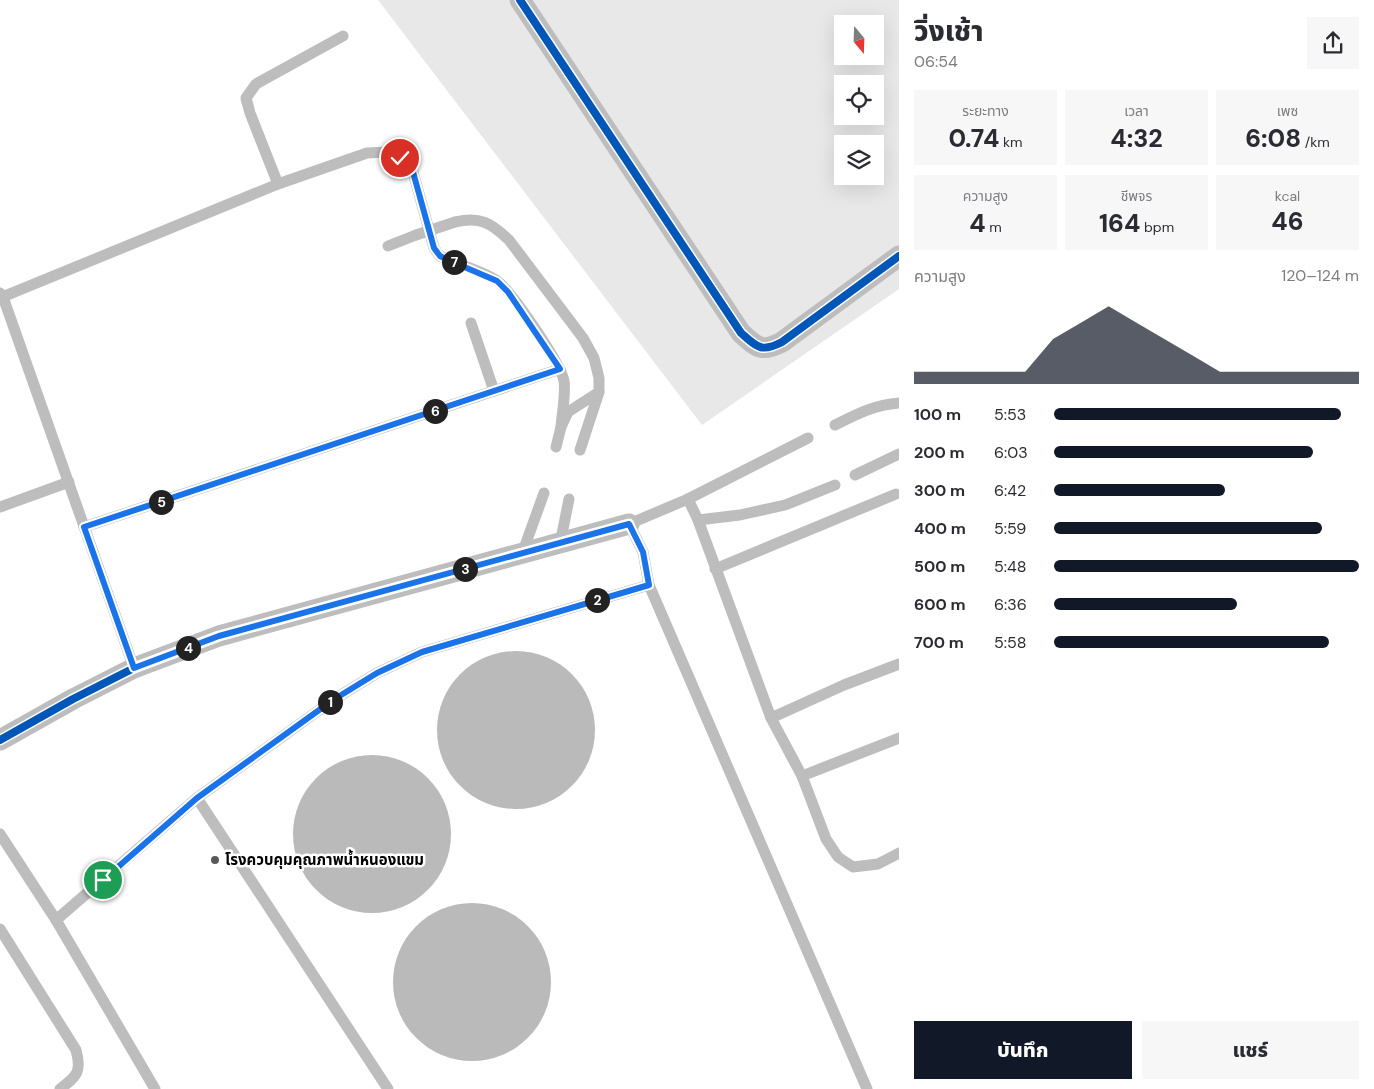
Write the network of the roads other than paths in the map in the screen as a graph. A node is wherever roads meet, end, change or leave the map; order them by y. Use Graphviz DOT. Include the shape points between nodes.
graph roads {
  1 [pos="520,0"];
  2 [pos="343,36"];
  3 [pos="278,184"];
  4 [pos="388,246"];
  5 [pos="899,256"];
  6 [pos="1,296"];
  7 [pos="471,323"];
  8 [pos="560,369"];
  9 [pos="494,392"];
  10 [pos="599,392"];
  11 [pos="899,403"];
  12 [pos="835,425"];
  13 [pos="561,427"];
  14 [pos="808,438"];
  15 [pos="556,447"];
  16 [pos="580,450"];
  17 [pos="899,454"];
  18 [pos="855,475"];
  19 [pos="69,482"];
  20 [pos="835,485"];
  21 [pos="544,493"];
  22 [pos="896,494"];
  23 [pos="569,499"];
  24 [pos="688,499"];
  25 [pos="0,507"];
  26 [pos="698,520"];
  27 [pos="629,524"];
  28 [pos="84,527"];
  29 [pos="560,544"];
  30 [pos="522,554"];
  31 [pos="715,569"];
  32 [pos="649,585"];
  33 [pos="899,664"];
  34 [pos="134,668"];
  35 [pos="771,718"];
  36 [pos="899,738"];
  37 [pos="0,740"];
  38 [pos="802,776"];
  39 [pos="197,798"];
  40 [pos="0,834"];
  41 [pos="899,853"];
  42 [pos="56,920"];
  43 [pos="0,929"];
  44 [pos="60,1089"];
  45 [pos="155,1089"];
  46 [pos="388,1089"];
  47 [pos="866,1089"];
  1 -- 5 [label="street" via="741,334 758,348 771,348 782,342"];
  2 -- 3 [label="lane" via="256,84 246,98"];
  3 -- 6 [label="lane"];
  3 -- 8 [label="lane" via="367,153 387,152 400,158 413,172 434,248 440,256 497,281 508,292"];
  4 -- 10 [label="lane, bridge" via="469,219 494,226 509,240 583,338 594,358"];
  6 -- 19 [label="lane"];
  7 -- 9 [label="lane"];
  8 -- 9 [label="lane"];
  8 -- 13 [label="lane" via="564,382"];
  9 -- 28 [label="lane"];
  10 -- 13 [label="lane" via="568,412"];
  10 -- 16 [label="lane"];
  11 -- 12 [label="lane" via="883,404"];
  13 -- 15 [label="lane"];
  14 -- 24 [label="lane"];
  17 -- 18 [label="lane"];
  19 -- 25 [label="lane"];
  19 -- 28 [label="lane"];
  20 -- 26 [label="lane" via="784,505"];
  21 -- 30 [label="lane"];
  22 -- 31 [label="lane"];
  23 -- 29 [label="lane"];
  24 -- 26 [label="lane"];
  24 -- 27 [label="lane"];
  26 -- 31 [label="lane"];
  27 -- 29 [label="street"];
  27 -- 32 [label="lane" via="643,552"];
  28 -- 34 [label="lane"];
  29 -- 30 [label="street"];
  30 -- 34 [label="street" via="219,636"];
  31 -- 35 [label="lane"];
  32 -- 39 [label="lane" via="422,652 377,673 333,700"];
  32 -- 47 [label="lane"];
  33 -- 35 [label="lane"];
  34 -- 37 [label="street"];
  35 -- 38 [label="lane"];
  36 -- 38 [label="lane"];
  38 -- 41 [label="lane" via="826,839 838,857 853,867 878,864"];
  39 -- 42 [label="lane"];
  39 -- 46 [label="lane"];
  40 -- 42 [label="lane"];
  42 -- 45 [label="lane"];
  43 -- 44 [label="lane" via="76,1050 80,1064 76,1077"];
}
